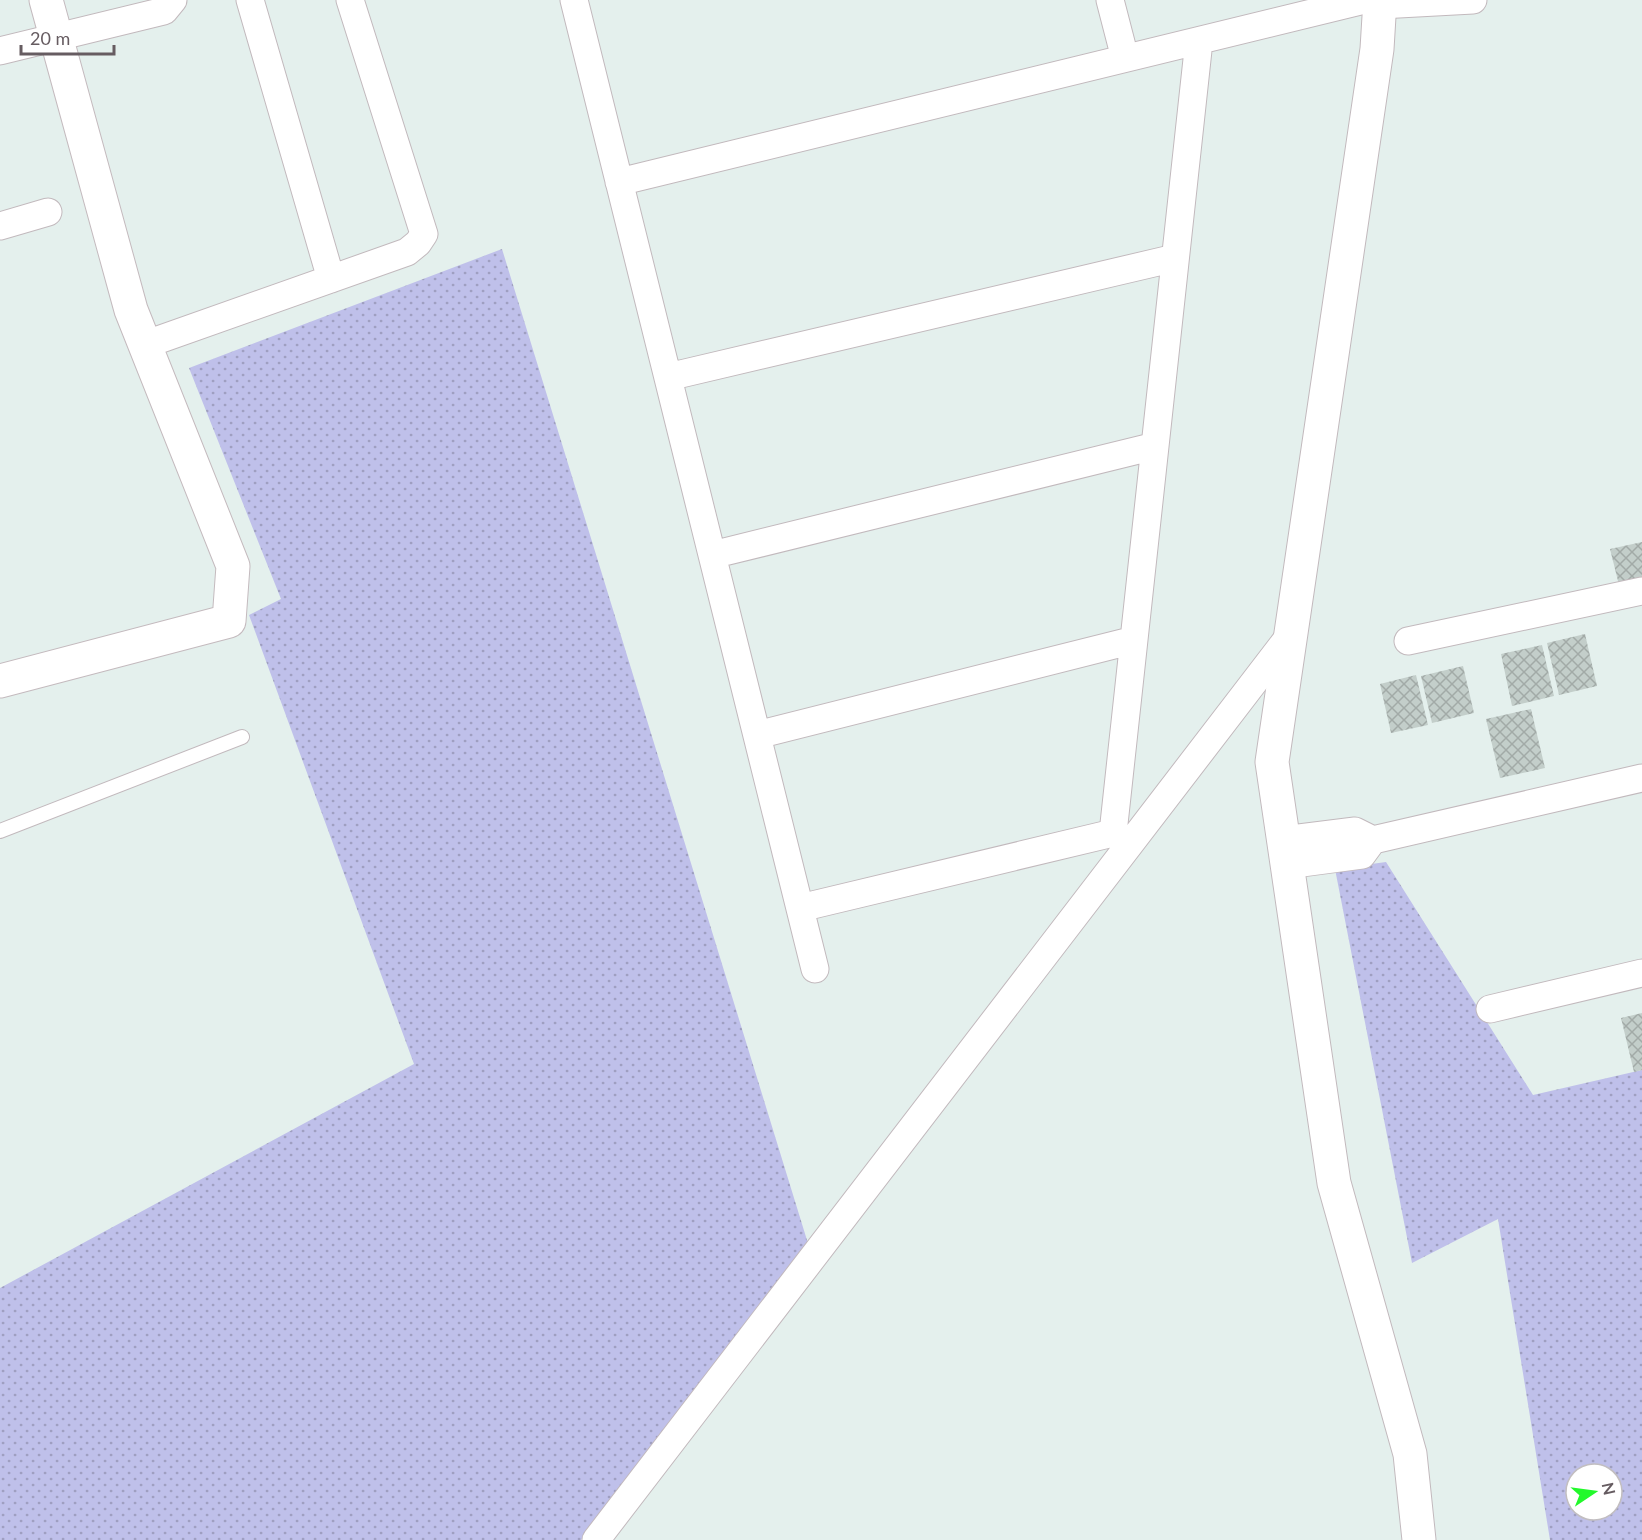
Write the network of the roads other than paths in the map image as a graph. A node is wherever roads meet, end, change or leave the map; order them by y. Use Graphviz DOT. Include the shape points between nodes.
graph roads {
  1 [pos="46,0"];
  2 [pos="173,0"];
  3 [pos="250,0"];
  4 [pos="350,0"];
  5 [pos="574,0"];
  6 [pos="1110,0"];
  7 [pos="1473,0"];
  8 [pos="1375,2"];
  9 [pos="56,38"];
  10 [pos="1199,41"];
  11 [pos="0,51"];
  12 [pos="1125,58"];
  13 [pos="619,182"];
  14 [pos="48,212"];
  15 [pos="0,226"];
  16 [pos="1175,258"];
  17 [pos="331,279"];
  18 [pos="144,345"];
  19 [pos="668,377"];
  20 [pos="1155,446"];
  21 [pos="712,555"];
  22 [pos="1642,591"];
  23 [pos="1291,634"];
  24 [pos="1134,640"];
  25 [pos="1408,641"];
  26 [pos="0,681"];
  27 [pos="757,735"];
  28 [pos="242,737"];
  29 [pos="1642,778"];
  30 [pos="0,831"];
  31 [pos="1285,852"];
  32 [pos="800,908"];
  33 [pos="815,969"];
  34 [pos="1642,973"];
  35 [pos="1490,1009"];
  36 [pos="596,1540"];
  37 [pos="1419,1540"];
  1 -- 9 [label="street"];
  2 -- 9 [label="street" via="164,11"];
  3 -- 17 [label="street"];
  4 -- 17 [label="street" via="424,234 407,252"];
  5 -- 13 [label="street"];
  6 -- 12 [label="street"];
  7 -- 8 [label="street"];
  8 -- 10 [label="street"];
  8 -- 23 [label="street" via="1377,49"];
  9 -- 11 [label="street"];
  9 -- 18 [label="street" via="130,310"];
  10 -- 12 [label="street"];
  10 -- 16 [label="street"];
  12 -- 13 [label="street"];
  13 -- 19 [label="street"];
  14 -- 15 [label="street"];
  16 -- 19 [label="street"];
  16 -- 20 [label="street"];
  17 -- 18 [label="street"];
  18 -- 26 [label="street" via="234,566 229,621"];
  19 -- 21 [label="street"];
  20 -- 21 [label="street"];
  20 -- 24 [label="street"];
  21 -- 27 [label="street"];
  22 -- 25 [label="street"];
  23 -- 31 [label="street" via="1272,762"];
  23 -- 36 [label="street"];
  24 -- 27 [label="street"];
  24 -- 32 [label="street" via="1113,833"];
  27 -- 32 [label="street"];
  28 -- 30 [label="lane"];
  29 -- 31 [label="street" via="1373,840 1355,831"];
  31 -- 37 [label="street" via="1334,1183 1410,1454"];
  32 -- 33 [label="street"];
  34 -- 35 [label="street"];
}
